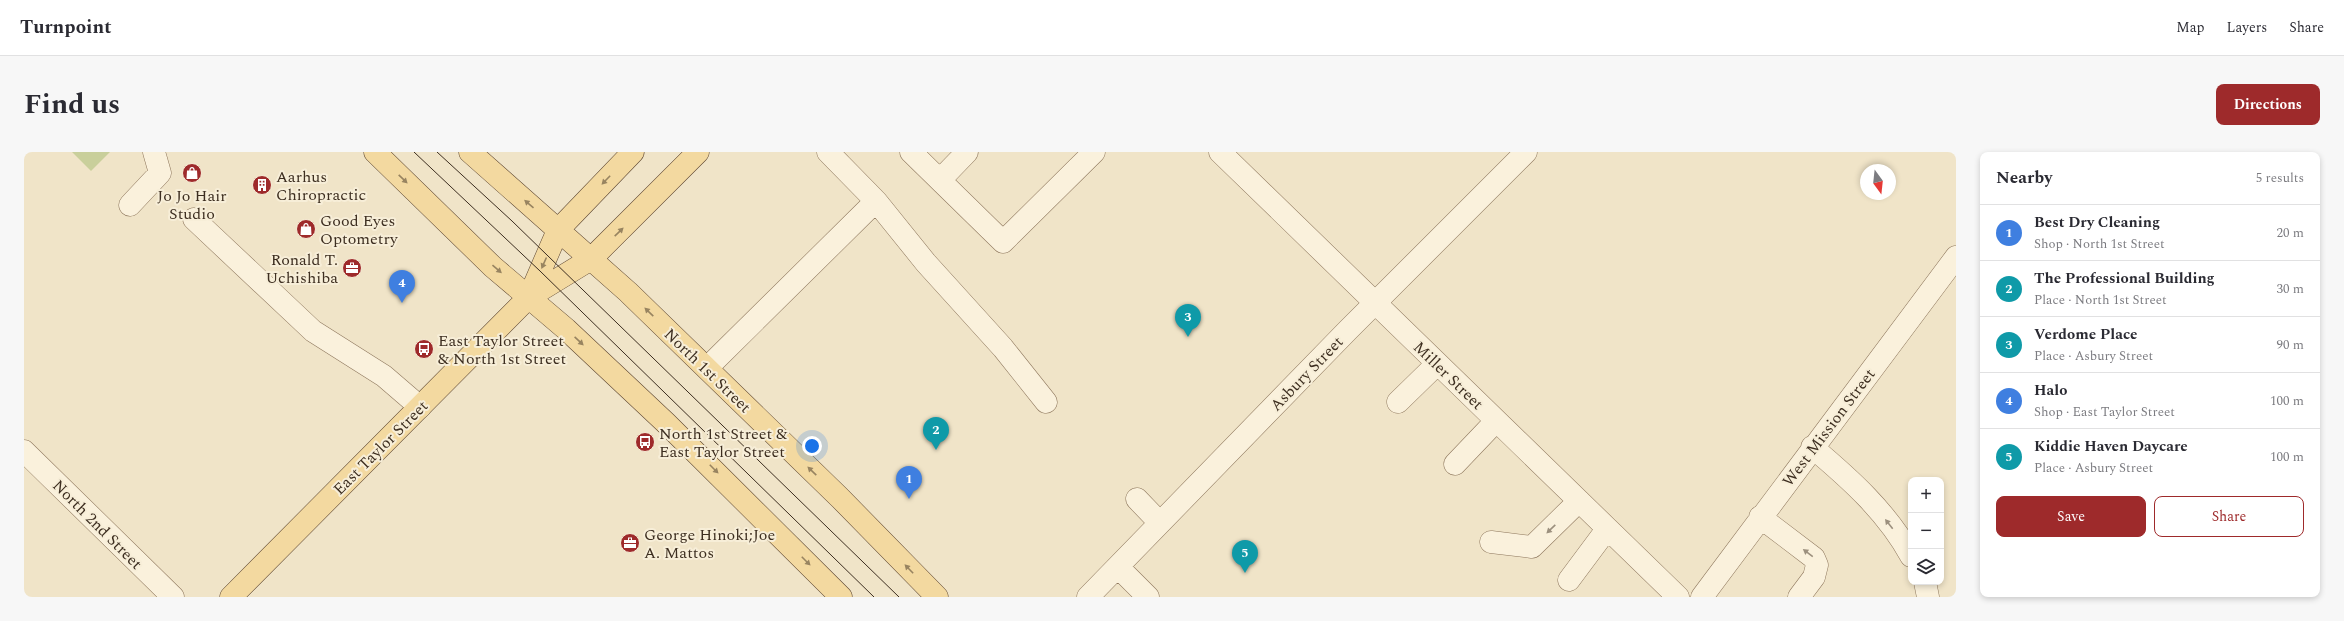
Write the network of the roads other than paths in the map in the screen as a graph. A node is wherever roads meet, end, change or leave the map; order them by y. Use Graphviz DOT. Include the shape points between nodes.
graph roads {
  1 [pos="154,152"];
  2 [pos="375,152"];
  3 [pos="470,152"];
  4 [pos="632,152"];
  5 [pos="698,152"];
  6 [pos="828,152"];
  7 [pos="911,152"];
  8 [pos="967,152"];
  9 [pos="1094,152"];
  10 [pos="1220,152"];
  11 [pos="1526,152"];
  12 [pos="940,180"];
  13 [pos="876,201"];
  14 [pos="130,206"];
  15 [pos="194,219"];
  16 [pos="558,230"];
  17 [pos="1956,257"];
  18 [pos="591,259"];
  19 [pos="529,297"];
  20 [pos="1375,303"];
  21 [pos="1437,364"];
  22 [pos="707,368"];
  23 [pos="1046,402"];
  24 [pos="1398,402"];
  25 [pos="420,407"];
  26 [pos="1496,421"];
  27 [pos="1812,448"];
  28 [pos="24,451"];
  29 [pos="1455,464"];
  30 [pos="1137,499"];
  31 [pos="1579,501"];
  32 [pos="1760,517"];
  33 [pos="1160,523"];
  34 [pos="1607,529"];
  35 [pos="1491,542"];
  36 [pos="1908,550"];
  37 [pos="1118,567"];
  38 [pos="1569,580"];
  39 [pos="1926,585"];
  40 [pos="173,597"];
  41 [pos="231,597"];
  42 [pos="841,597"];
  43 [pos="937,597"];
  44 [pos="1088,597"];
  45 [pos="1148,597"];
  46 [pos="1678,597"];
  47 [pos="1702,597"];
  48 [pos="1799,597"];
  49 [pos="1928,597"];
  1 -- 14 [label="street" via="160,173"];
  2 -- 19 [label="main road, one-way" via="493,267"];
  16 -- 3 [label="main road, North 1st Street, one-way"];
  4 -- 16 [label="main road, one-way"];
  18 -- 5 [label="main road, one-way"];
  6 -- 13 [label="street"];
  7 -- 12 [label="street"];
  8 -- 12 [label="street"];
  9 -- 12 [label="street" via="1003,242"];
  10 -- 20 [label="street, Miller Street"];
  11 -- 20 [label="street, Asbury Street"];
  13 -- 22 [label="street"];
  13 -- 23 [label="street" via="926,263 1003,348"];
  15 -- 25 [label="street" via="313,331 384,376"];
  16 -- 18 [label="main road, North 1st Street"];
  16 -- 19 [label="main road, one-way"];
  17 -- 27 [label="street, West Mission Street"];
  18 -- 19 [label="main road"];
  22 -- 18 [label="main road, North 1st Street, one-way"];
  19 -- 25 [label="main road, East Taylor Street"];
  19 -- 42 [label="main road, one-way" via="667,424"];
  20 -- 21 [label="street, Miller Street"];
  20 -- 33 [label="street, Asbury Street"];
  21 -- 24 [label="street"];
  21 -- 26 [label="street, Miller Street"];
  43 -- 22 [label="main road, North 1st Street, one-way"];
  25 -- 41 [label="main road, East Taylor Street"];
  26 -- 29 [label="street"];
  26 -- 31 [label="street, Miller Street"];
  27 -- 32 [label="street, West Mission Street"];
  36 -- 27 [label="street, one-way" via="1872,502 1848,477"];
  28 -- 40 [label="street, North 2nd Street"];
  30 -- 33 [label="street"];
  31 -- 34 [label="street, Miller Street"];
  31 -- 35 [label="street, one-way" via="1532,547"];
  32 -- 47 [label="street, West Mission Street"];
  48 -- 32 [label="street, one-way" via="1814,577 1817,565 1814,558"];
  33 -- 37 [label="street, Asbury Street"];
  34 -- 38 [label="street"];
  34 -- 46 [label="street, Miller Street"];
  37 -- 44 [label="street, Asbury Street"];
  37 -- 45 [label="street"];
  39 -- 49 [label="street"];
}
